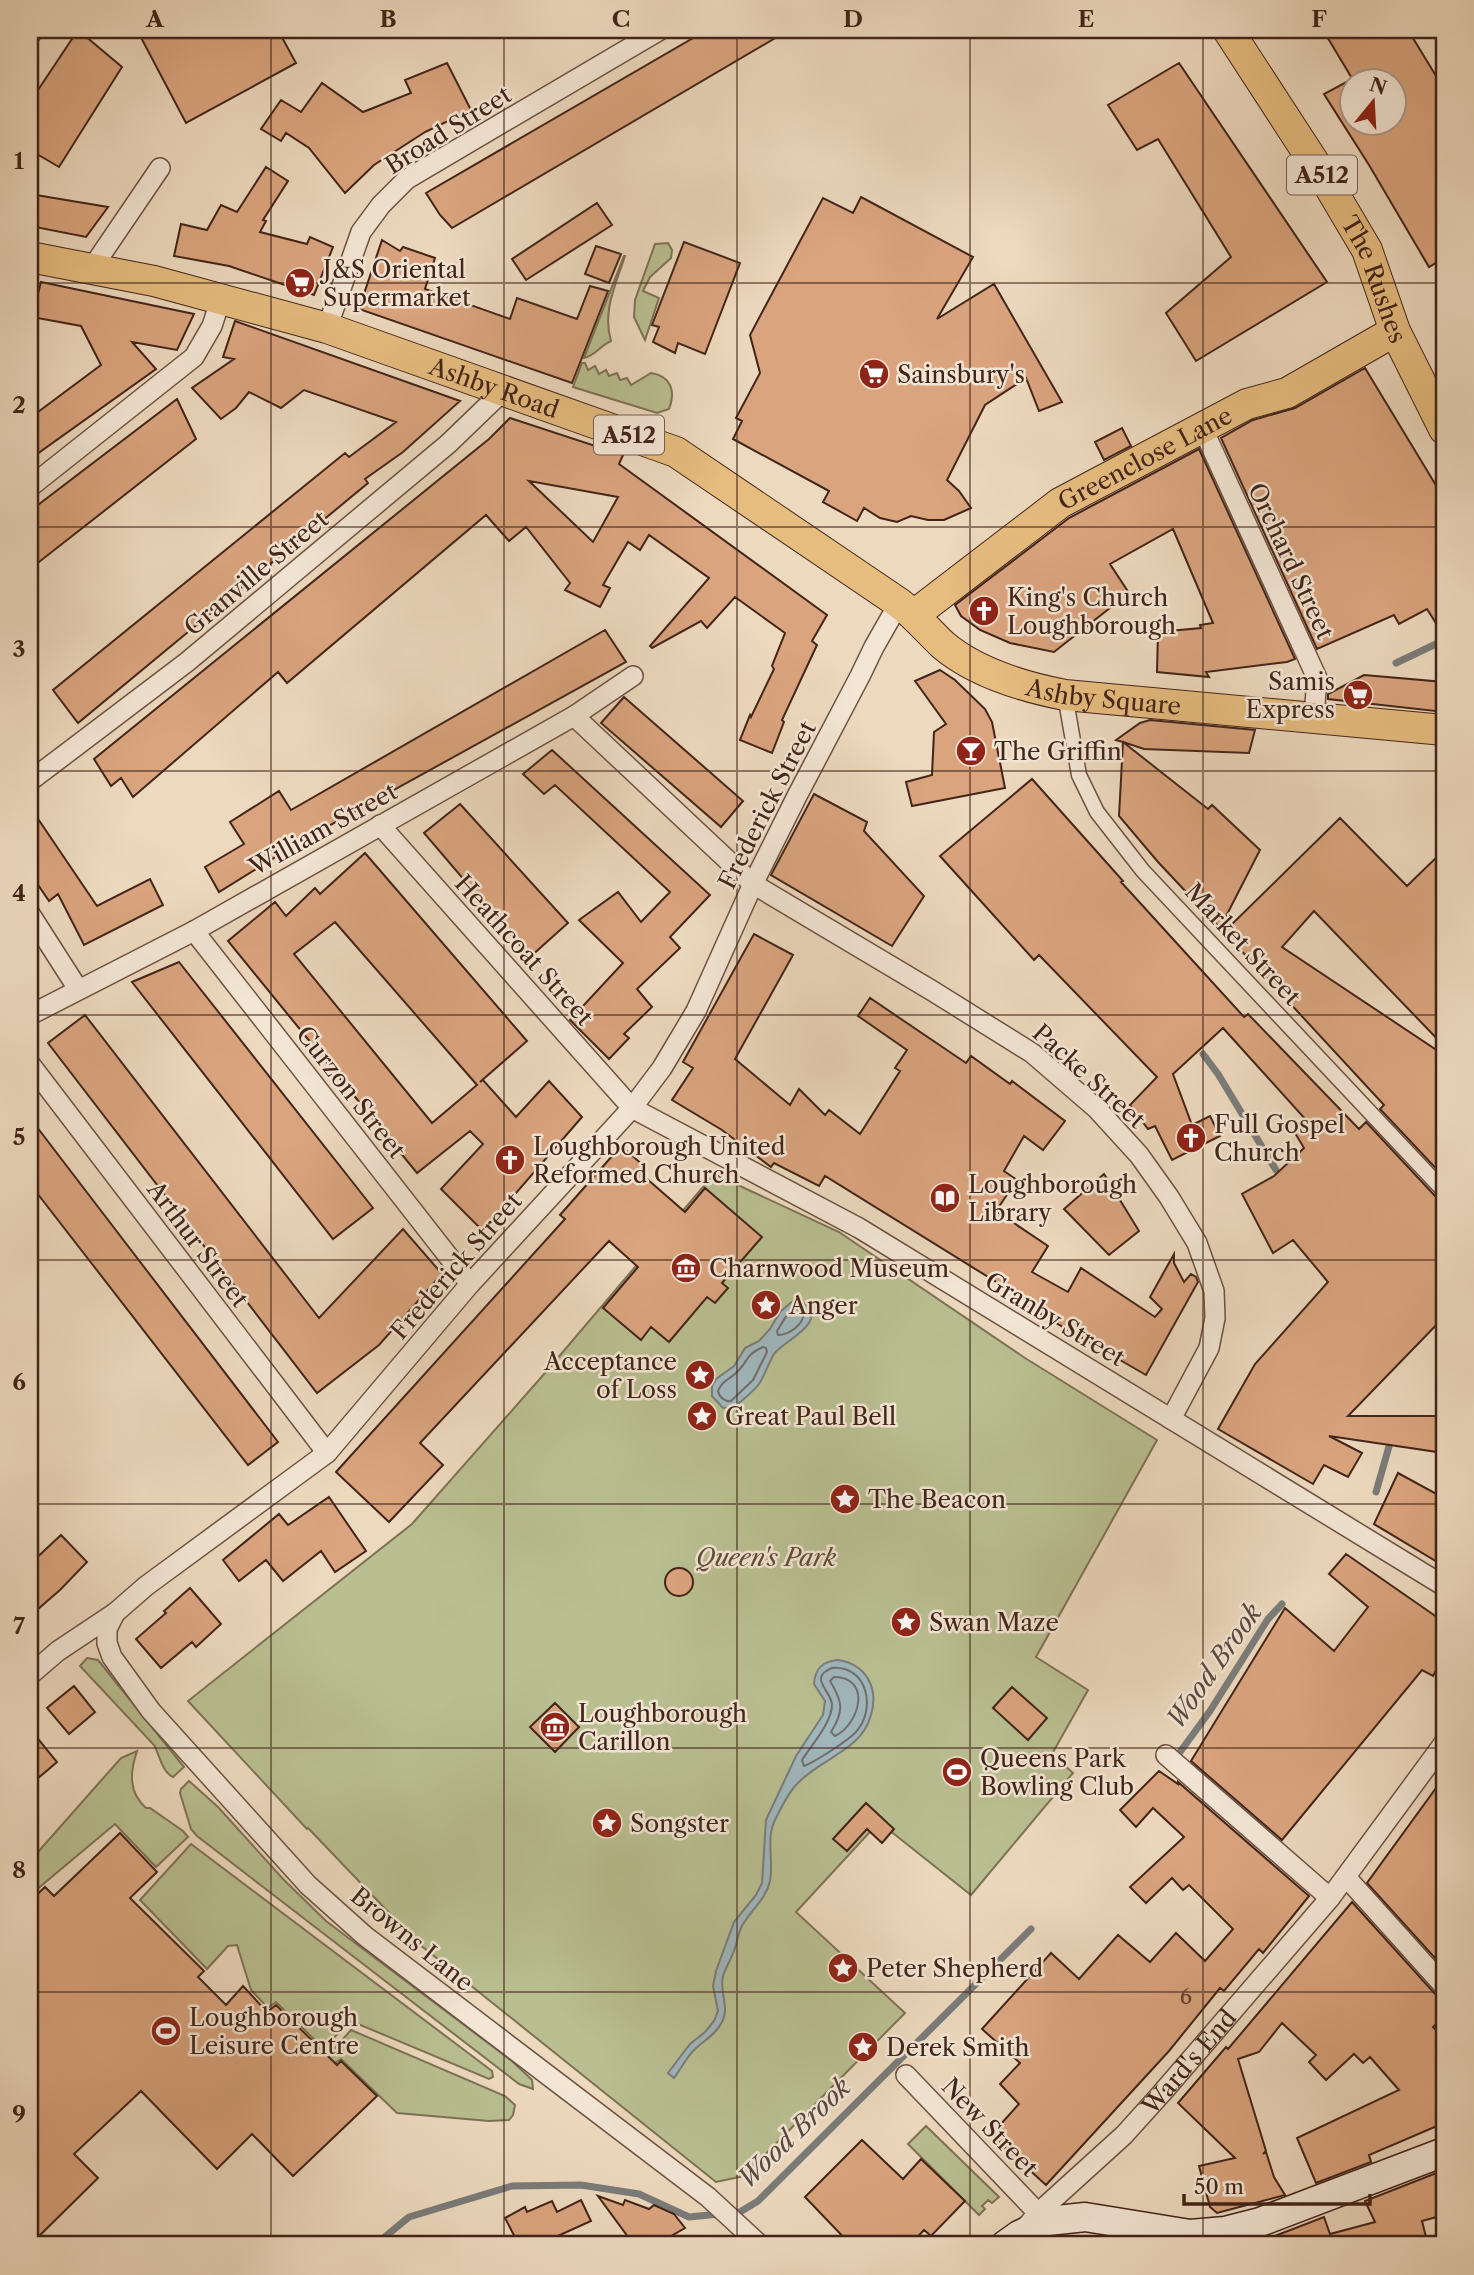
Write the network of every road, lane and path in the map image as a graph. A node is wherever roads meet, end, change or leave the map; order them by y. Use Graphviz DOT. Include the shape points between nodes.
graph roads {
  1 [pos="34,30"];
  2 [pos="660,30"];
  3 [pos="1228,30"];
  4 [pos="30,35"];
  5 [pos="160,167"];
  6 [pos="30,257"];
  7 [pos="92,268"];
  8 [pos="221,298"];
  9 [pos="327,328"];
  10 [pos="1395,331"];
  11 [pos="504,390"];
  12 [pos="1441,413"];
  13 [pos="1203,429"];
  14 [pos="30,487"];
  15 [pos="907,609"];
  16 [pos="633,676"];
  17 [pos="1065,695"];
  18 [pos="574,716"];
  19 [pos="1314,717"];
  20 [pos="1444,730"];
  21 [pos="30,781"];
  22 [pos="380,825"];
  23 [pos="753,884"];
  24 [pos="30,914"];
  25 [pos="194,930"];
  26 [pos="78,989"];
  27 [pos="30,1015"];
  28 [pos="30,1064"];
  29 [pos="632,1108"];
  30 [pos="1444,1191"];
  31 [pos="470,1284"];
  32 [pos="1171,1419"];
  33 [pos="327,1453"];
  34 [pos="1444,1586"];
  35 [pos="115,1613"];
  36 [pos="30,1675"];
  37 [pos="1444,1743"];
  38 [pos="1166,1755"];
  39 [pos="1346,1877"];
  40 [pos="1330,1898"];
  41 [pos="1444,1986"];
  42 [pos="906,2075"];
  43 [pos="1444,2152"];
  44 [pos="1043,2217"];
  45 [pos="753,2239"];
  46 [pos="1012,2240"];
  1 -- 4 [label="street"];
  2 -- 9 [label="street, Broad Street" via="407,179 361,232"];
  3 -- 10 [label="main road, The Rushes / A512" via="1367,250"];
  5 -- 7 [label="street"];
  6 -- 7 [label="main road, Ashby Road / A512"];
  7 -- 8 [label="main road, Ashby Road / A512"];
  8 -- 9 [label="main road, Ashby Road / A512"];
  8 -- 14 [label="street" via="194,358"];
  9 -- 11 [label="main road, Ashby Road / A512"];
  10 -- 12 [label="main road, The Rushes / A512"];
  10 -- 13 [label="main road, Greenclose Lane" via="1287,393 1248,404"];
  11 -- 15 [label="main road, Ashby Road / A512" via="676,452"];
  11 -- 21 [label="street, Granville Street" via="448,444 187,662"];
  13 -- 15 [label="main road, Greenclose Lane" via="1060,503"];
  13 -- 19 [label="street, Orchard Street" via="1317,678"];
  15 -- 17 [label="main road, Ashby Square / A512" via="944,646 979,666 1037,690"];
  15 -- 23 [label="street, Frederick Street" via="874,646"];
  16 -- 18 [label="street, William Street"];
  17 -- 19 [label="main road, Ashby Square / A512"];
  17 -- 30 [label="street, Market Street" via="1079,775 1097,812 1143,871"];
  18 -- 22 [label="street, William Street"];
  18 -- 23 [label="street, Packe Street"];
  19 -- 20 [label="main road, A512"];
  22 -- 25 [label="street, William Street"];
  22 -- 29 [label="street, Heathcoat Street"];
  23 -- 29 [label="street, Frederick Street" via="696,1011"];
  23 -- 32 [label="street, Packe Street" via="1032,1053 1097,1109 1139,1155 1197,1243 1214,1291 1209,1348"];
  24 -- 26 [label="street"];
  25 -- 26 [label="street, William Street"];
  25 -- 31 [label="street, Curzon Street"];
  26 -- 27 [label="street, William Street"];
  28 -- 33 [label="street, Arthur Street"];
  29 -- 31 [label="street, Frederick Street"];
  29 -- 32 [label="street, Granby Street" via="859,1228"];
  31 -- 33 [label="street, Frederick Street"];
  32 -- 34 [label="street, Granby Street"];
  33 -- 35 [label="street, Frederick Street"];
  35 -- 36 [label="street, Frederick Street"];
  35 -- 45 [label="street, Browns Lane" via="107,1629 107,1643 143,1700 308,1885 365,1936 718,2206"];
  37 -- 39 [label="street, Ward's End"];
  38 -- 40 [label="street"];
  39 -- 40 [label="street, Ward's End"];
  39 -- 41 [label="street"];
  40 -- 44 [label="street, Ward's End" via="1138,2120"];
  42 -- 44 [label="street, New Street"];
  43 -- 44 [label="main road" via="1225,2231 1190,2234 1084,2217"];
  44 -- 46 [label="main road, Ward's End"];
}
